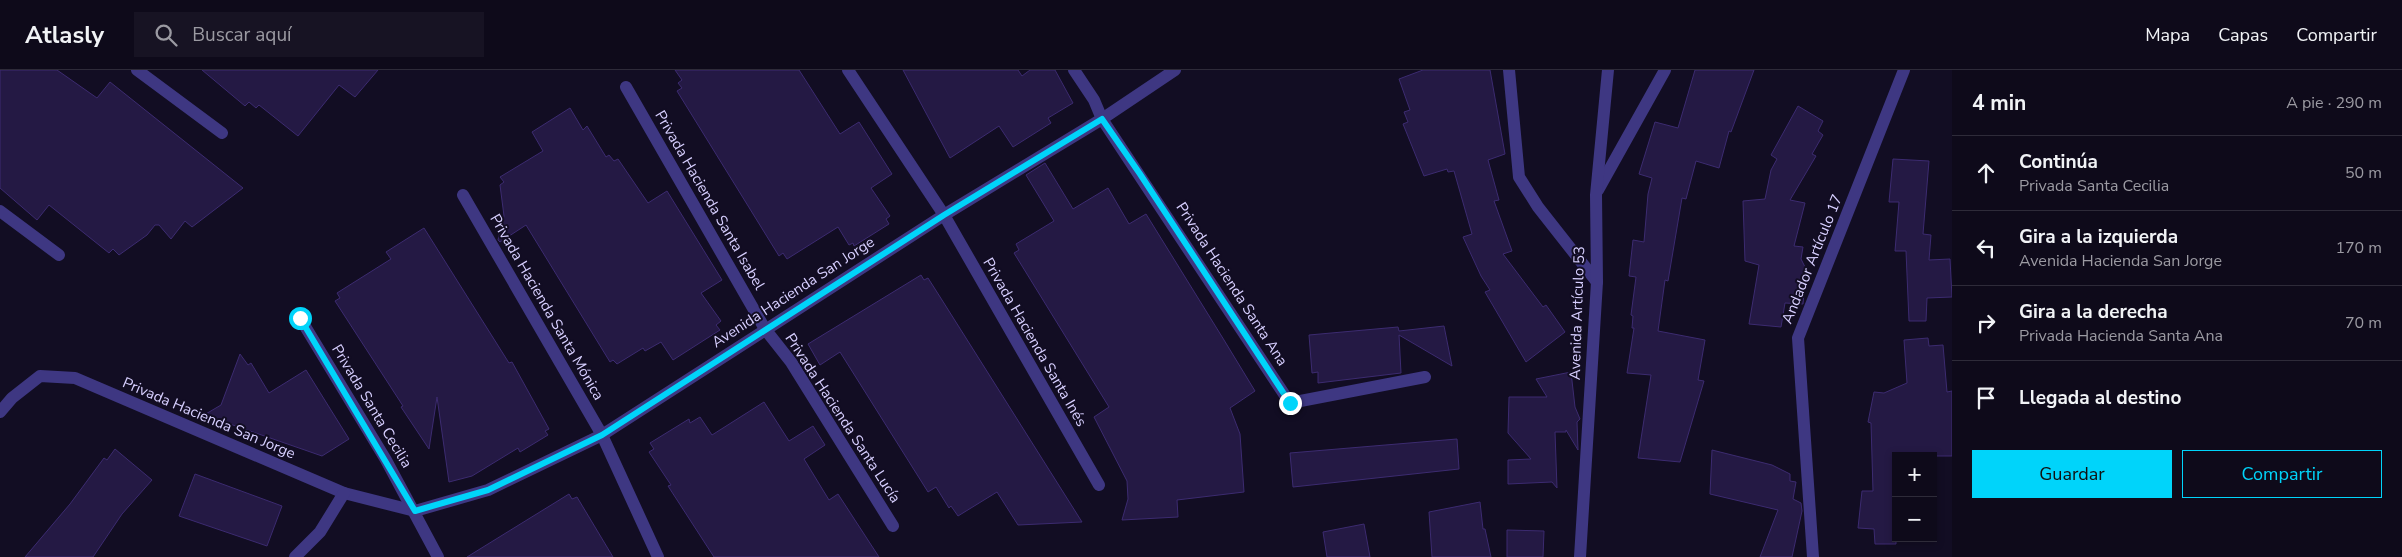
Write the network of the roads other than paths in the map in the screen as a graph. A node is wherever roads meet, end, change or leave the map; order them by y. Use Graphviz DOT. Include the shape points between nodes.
graph roads {
  1 [pos="137,70"];
  2 [pos="848,70"];
  3 [pos="1074,70"];
  4 [pos="1175,70"];
  5 [pos="1509,70"];
  6 [pos="1608,70"];
  7 [pos="1665,70"];
  8 [pos="1904,70"];
  9 [pos="626,87"];
  10 [pos="1102,119"];
  11 [pos="222,133"];
  12 [pos="463,195"];
  13 [pos="1596,195"];
  14 [pos="0,211"];
  15 [pos="944,215"];
  16 [pos="59,255"];
  17 [pos="1597,282"];
  18 [pos="300,318"];
  19 [pos="765,329"];
  20 [pos="1426,378"];
  21 [pos="0,412"];
  22 [pos="602,435"];
  23 [pos="1099,485"];
  24 [pos="344,493"];
  25 [pos="415,511"];
  26 [pos="893,526"];
  27 [pos="295,557"];
  28 [pos="438,557"];
  29 [pos="658,557"];
  30 [pos="1580,557"];
  31 [pos="1813,557"];
  1 -- 11 [label="street"];
  2 -- 15 [label="street, Privada Hacienda Santa Inés"];
  3 -- 10 [label="street"];
  4 -- 10 [label="street, Avenida Hacienda San Jorge"];
  5 -- 17 [label="street" via="1519,177 1538,207"];
  6 -- 13 [label="street, Avenida Artículo 53"];
  7 -- 13 [label="street"];
  8 -- 31 [label="street, Andador Artículo 17" via="1798,338"];
  9 -- 19 [label="street, Privada Hacienda Santa Isabel"];
  10 -- 15 [label="street, Avenida Hacienda San Jorge"];
  10 -- 20 [label="street, Privada Hacienda Santa Ana" via="1290,403"];
  12 -- 22 [label="street, Privada Hacienda Santa Mónica"];
  13 -- 17 [label="street, Avenida Artículo 53"];
  14 -- 16 [label="street"];
  15 -- 19 [label="street, Avenida Hacienda San Jorge"];
  15 -- 23 [label="street, Privada Hacienda Santa Inés"];
  17 -- 30 [label="street, Avenida Artículo 53"];
  18 -- 25 [label="street, Privada Santa Cecilia"];
  19 -- 22 [label="street, Avenida Hacienda San Jorge"];
  19 -- 26 [label="street, Privada Hacienda Santa Lucía" via="791,362"];
  21 -- 24 [label="street, Privada Hacienda San Jorge" via="40,376 75,378"];
  22 -- 25 [label="street, Avenida Hacienda San Jorge" via="488,490"];
  22 -- 29 [label="street, Privada Hacienda Santa Mónica"];
  24 -- 25 [label="street, Privada Hacienda San Jorge"];
  24 -- 27 [label="street" via="320,532"];
  25 -- 28 [label="street, Privada Santa Cecilia"];
}
